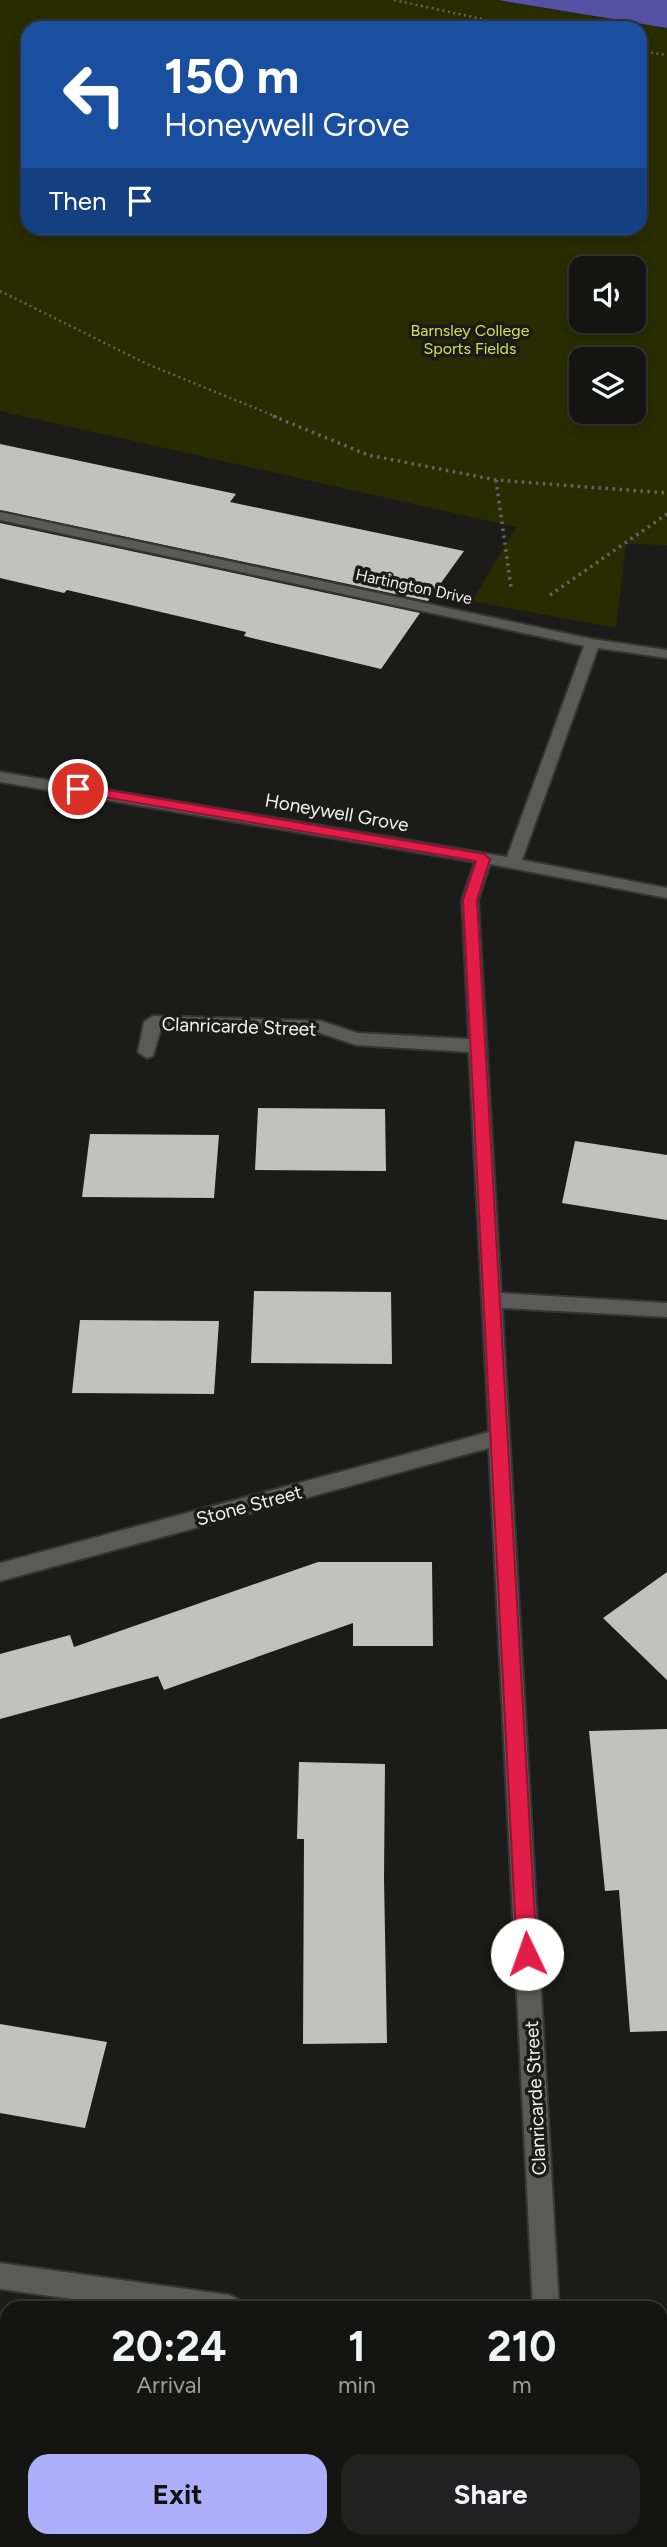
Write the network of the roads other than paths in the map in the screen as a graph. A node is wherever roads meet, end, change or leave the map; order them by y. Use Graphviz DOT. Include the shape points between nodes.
graph roads {
  1 [pos="0,516"];
  2 [pos="592,643"];
  3 [pos="667,654"];
  4 [pos="0,777"];
  5 [pos="484,859"];
  6 [pos="513,863"];
  7 [pos="667,893"];
  8 [pos="478,1046"];
  9 [pos="147,1052"];
  10 [pos="492,1300"];
  11 [pos="667,1310"];
  12 [pos="499,1437"];
  13 [pos="0,1572"];
  14 [pos="0,2276"];
  15 [pos="179,2301"];
  16 [pos="546,2301"];
  1 -- 2 [label="street, Hartington Drive" via="512,622"];
  2 -- 3 [label="street, Hartington Drive"];
  2 -- 6 [label="street"];
  4 -- 5 [label="street, Honeywell Grove"];
  5 -- 6 [label="street, Honeywell Grove"];
  5 -- 8 [label="street, Clanricarde Street" via="470,900"];
  6 -- 7 [label="street, Honeywell Grove"];
  8 -- 9 [label="street, Clanricarde Street" via="355,1039 321,1027 153,1022"];
  8 -- 10 [label="street, Clanricarde Street"];
  10 -- 11 [label="street"];
  10 -- 12 [label="street, Clanricarde Street"];
  12 -- 13 [label="street, Stone Street"];
  12 -- 16 [label="street, Clanricarde Street"];
  14 -- 15 [label="street"];
}
